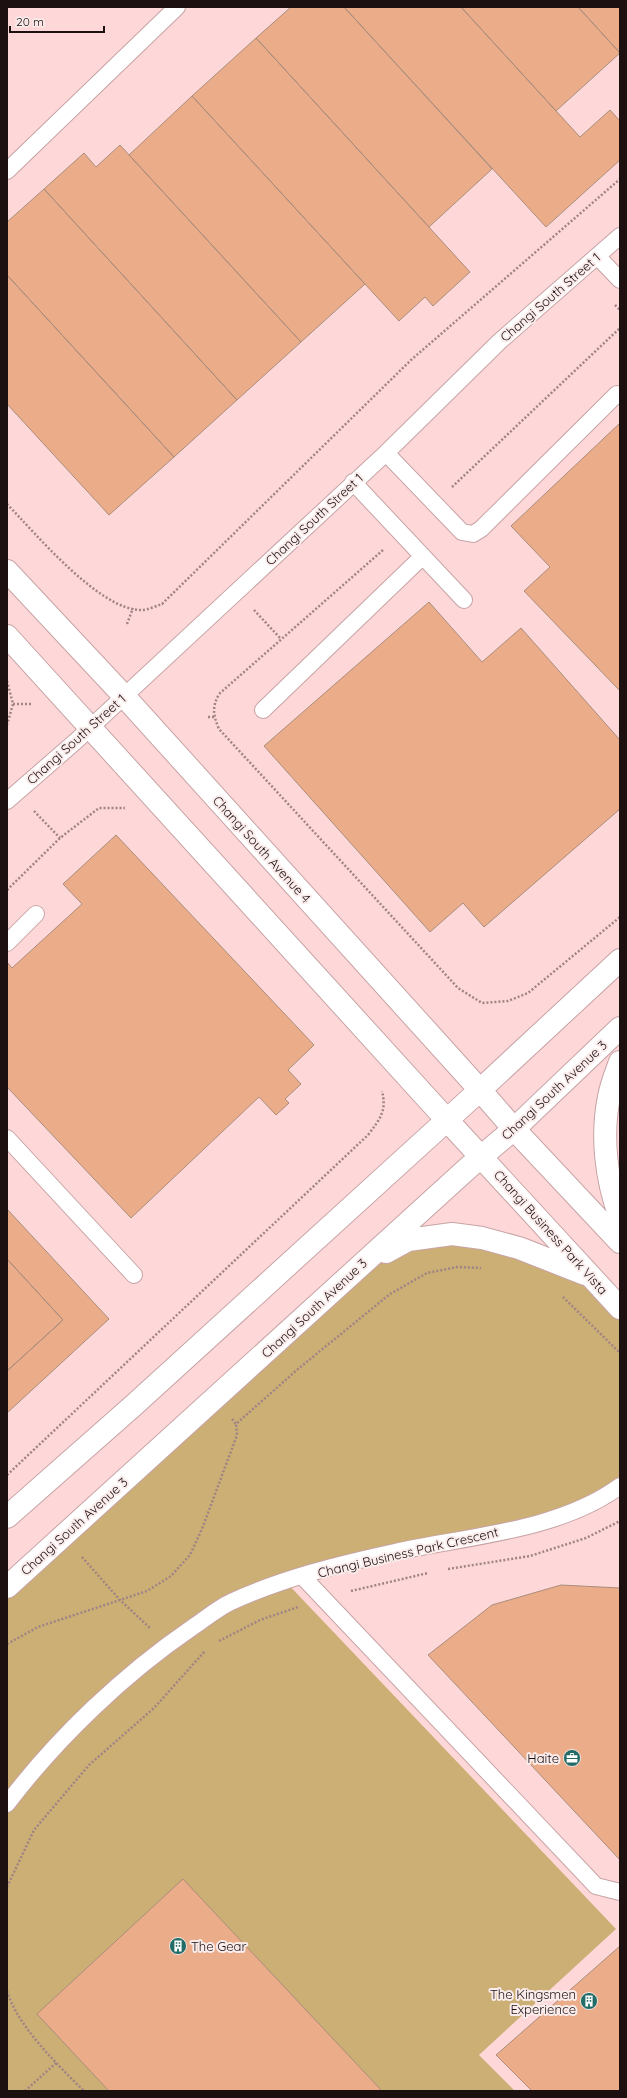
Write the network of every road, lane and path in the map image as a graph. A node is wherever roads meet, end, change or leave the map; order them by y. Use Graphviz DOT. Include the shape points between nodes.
graph roads {
  1 [pos="177,7"];
  2 [pos="7,171"];
  3 [pos="620,179"];
  4 [pos="620,236"];
  5 [pos="597,256"];
  6 [pos="620,280"];
  7 [pos="620,328"];
  8 [pos="617,394"];
  9 [pos="386,453"];
  10 [pos="353,482"];
  11 [pos="435,503"];
  12 [pos="7,504"];
  13 [pos="402,534"];
  14 [pos="423,556"];
  15 [pos="7,570"];
  16 [pos="236,591"];
  17 [pos="464,600"];
  18 [pos="132,608"];
  19 [pos="128,624"];
  20 [pos="7,636"];
  21 [pos="281,639"];
  22 [pos="7,681"];
  23 [pos="124,696"];
  24 [pos="13,704"];
  25 [pos="36,705"];
  26 [pos="263,710"];
  27 [pos="208,717"];
  28 [pos="214,717"];
  29 [pos="7,725"];
  30 [pos="90,728"];
  31 [pos="12,797"];
  32 [pos="128,809"];
  33 [pos="60,838"];
  34 [pos="7,890"];
  35 [pos="36,914"];
  36 [pos="620,917"];
  37 [pos="7,943"];
  38 [pos="620,960"];
  39 [pos="620,1028"];
  40 [pos="620,1062"];
  41 [pos="381,1084"];
  42 [pos="480,1090"];
  43 [pos="446,1119"];
  44 [pos="514,1129"];
  45 [pos="7,1138"];
  46 [pos="482,1156"];
  47 [pos="620,1217"];
  48 [pos="620,1242"];
  49 [pos="361,1265"];
  50 [pos="486,1268"];
  51 [pos="134,1275"];
  52 [pos="590,1276"];
  53 [pos="560,1295"];
  54 [pos="620,1308"];
  55 [pos="620,1353"];
  56 [pos="216,1398"];
  57 [pos="236,1424"];
  58 [pos="7,1475"];
  59 [pos="620,1486"];
  60 [pos="7,1517"];
  61 [pos="620,1521"];
  62 [pos="447,1570"];
  63 [pos="432,1572"];
  64 [pos="302,1576"];
  65 [pos="99,1577"];
  66 [pos="7,1587"];
  67 [pos="323,1598"];
  68 [pos="120,1600"];
  69 [pos="215,1643"];
  70 [pos="7,1644"];
  71 [pos="169,1645"];
  72 [pos="209,1647"];
  73 [pos="7,1804"];
  74 [pos="7,1887"];
  75 [pos="620,1892"];
  76 [pos="7,1991"];
  77 [pos="56,2063"];
  78 [pos="24,2091"];
  79 [pos="84,2091"];
  1 -- 2 [label="lane"];
  3 -- 18 [label="path" via="411,360 162,604 142,610"];
  4 -- 5 [label="lane, Changi South Street 1"];
  5 -- 6 [label="lane"];
  5 -- 9 [label="lane, Changi South Street 1" via="500,341"];
  7 -- 11 [label="path"];
  8 -- 11 [label="lane" via="473,534 462,532"];
  9 -- 10 [label="lane, Changi South Street 1"];
  9 -- 11 [label="lane"];
  10 -- 13 [label="lane"];
  10 -- 16 [label="lane, Changi South Street 1"];
  12 -- 18 [label="path" via="94,590 115,604"];
  13 -- 14 [label="lane"];
  13 -- 21 [label="path"];
  14 -- 17 [label="lane"];
  14 -- 26 [label="lane"];
  15 -- 23 [label="main road, Changi South Avenue 4"];
  16 -- 21 [label="path"];
  16 -- 23 [label="lane, Changi South Street 1"];
  18 -- 19 [label="path"];
  20 -- 30 [label="main road"];
  21 -- 28 [label="path" via="219,694 213,705"];
  22 -- 24 [label="path"];
  23 -- 30 [label="lane, Changi South Street 1"];
  23 -- 42 [label="main road, Changi South Avenue 4"];
  24 -- 25 [label="path"];
  24 -- 29 [label="path"];
  27 -- 28 [label="path"];
  28 -- 36 [label="path" via="219,729 458,988 482,1003 508,1001 528,993"];
  30 -- 31 [label="lane, Changi South Street 1"];
  30 -- 43 [label="main road"];
  31 -- 33 [label="path"];
  32 -- 33 [label="path" via="99,808"];
  33 -- 34 [label="path"];
  35 -- 37 [label="lane"];
  38 -- 42 [label="main road"];
  39 -- 44 [label="main road, Changi South Avenue 3"];
  40 -- 47 [label="main road" via="609,1097 605,1142 608,1171"];
  41 -- 58 [label="path" via="385,1104 378,1121 368,1135"];
  42 -- 43 [label="main road"];
  42 -- 44 [label="main road, Changi South Avenue 4"];
  43 -- 46 [label="main road"];
  43 -- 60 [label="main road" via="134,1405"];
  44 -- 46 [label="main road, Changi South Avenue 3"];
  44 -- 48 [label="main road"];
  45 -- 51 [label="lane"];
  46 -- 49 [label="main road, Changi South Avenue 3"];
  46 -- 52 [label="main road, Changi Business Park Vista"];
  49 -- 52 [label="main road" via="408,1240 452,1234 482,1238 519,1248"];
  49 -- 56 [label="main road, Changi South Avenue 3"];
  50 -- 57 [label="path" via="457,1267 427,1273 390,1294 298,1369"];
  52 -- 54 [label="main road, Changi Business Park Vista"];
  53 -- 55 [label="path"];
  56 -- 57 [label="path"];
  56 -- 66 [label="main road, Changi South Avenue 3"];
  57 -- 68 [label="path" via="237,1435 190,1555 171,1576 147,1592"];
  59 -- 64 [label="lane, Changi Business Park Crescent" via="603,1498 549,1521 396,1552"];
  61 -- 62 [label="path" via="586,1538 530,1556"];
  63 -- 67 [label="path"];
  64 -- 67 [label="lane"];
  64 -- 71 [label="lane, Changi Business Park Crescent" via="230,1602"];
  65 -- 68 [label="path"];
  67 -- 69 [label="path" via="260,1620"];
  67 -- 75 [label="lane" via="596,1886"];
  68 -- 70 [label="path" via="38,1627"];
  68 -- 71 [label="path"];
  71 -- 73 [label="lane, Changi Business Park Crescent" via="126,1679 68,1734 26,1779"];
  72 -- 74 [label="path" via="154,1708 89,1765 39,1824"];
  76 -- 77 [label="path" via="10,2001 41,2047"];
  77 -- 78 [label="path"];
  77 -- 79 [label="path"];
}
